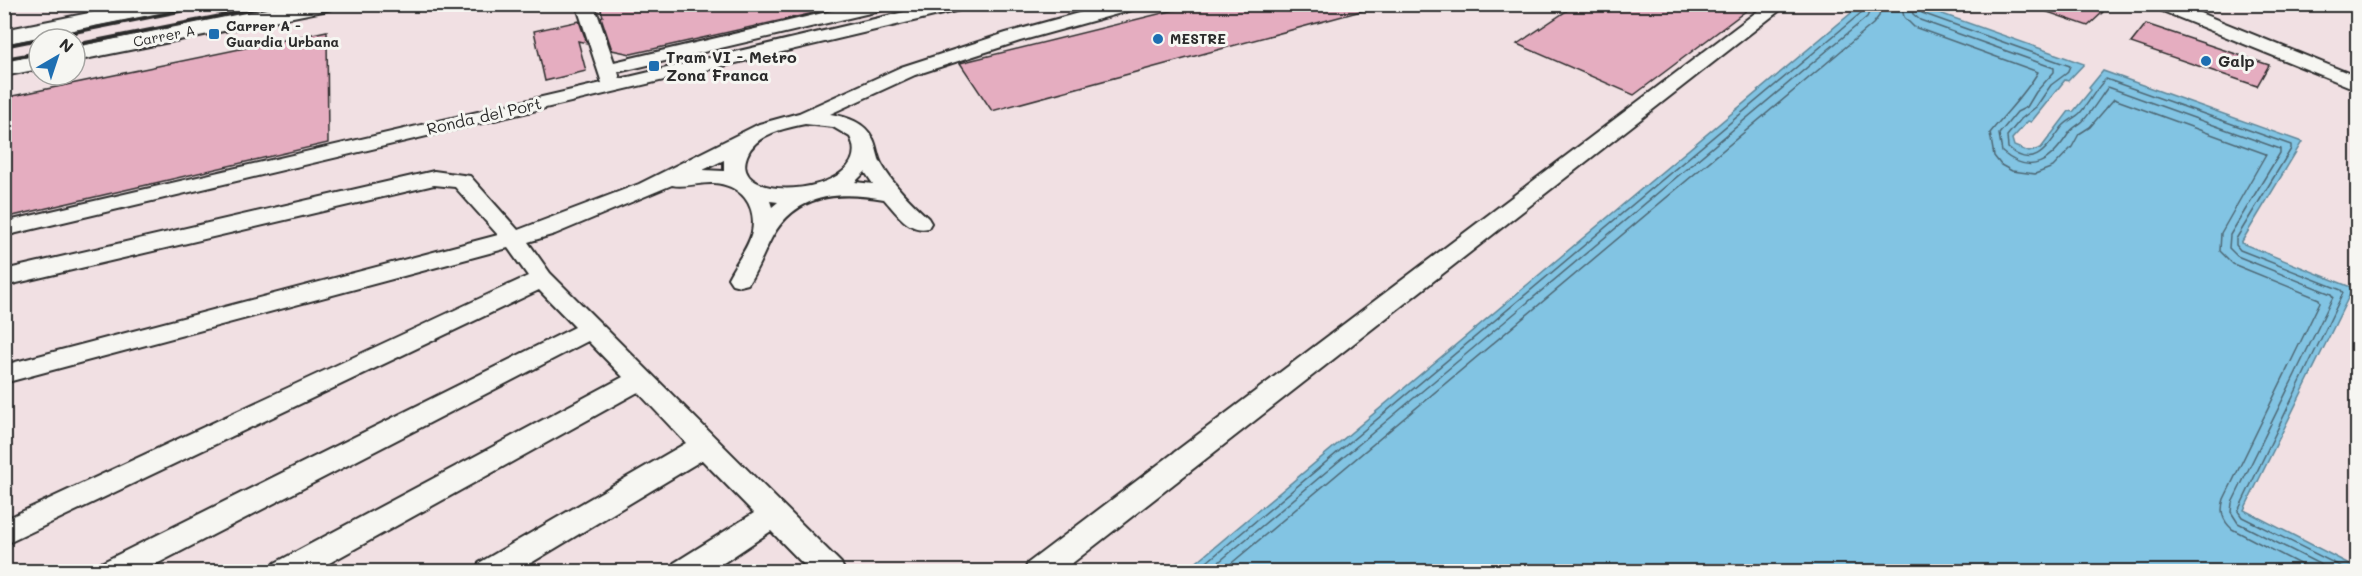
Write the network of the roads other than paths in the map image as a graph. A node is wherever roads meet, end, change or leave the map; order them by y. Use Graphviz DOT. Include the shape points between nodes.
graph roads {
  1 [pos="172,4"];
  2 [pos="323,4"];
  3 [pos="585,4"];
  4 [pos="887,4"];
  5 [pos="964,4"];
  6 [pos="1133,4"];
  7 [pos="1779,4"];
  8 [pos="2161,4"];
  9 [pos="922,9"];
  10 [pos="59,27"];
  11 [pos="4,32"];
  12 [pos="27,32"];
  13 [pos="27,33"];
  14 [pos="4,37"];
  15 [pos="87,52"];
  16 [pos="27,64"];
  17 [pos="4,69"];
  18 [pos="908,71"];
  19 [pos="609,77"];
  20 [pos="2358,84"];
  21 [pos="805,118"];
  22 [pos="747,140"];
  23 [pos="865,147"];
  24 [pos="747,187"];
  25 [pos="647,189"];
  26 [pos="807,194"];
  27 [pos="891,194"];
  28 [pos="920,223"];
  29 [pos="4,229"];
  30 [pos="763,233"];
  31 [pos="513,238"];
  32 [pos="4,278"];
  33 [pos="740,278"];
  34 [pos="542,279"];
  35 [pos="592,329"];
  36 [pos="4,376"];
  37 [pos="641,379"];
  38 [pos="705,444"];
  39 [pos="774,514"];
  40 [pos="4,533"];
  41 [pos="112,572"];
  42 [pos="286,572"];
  43 [pos="490,572"];
  44 [pos="685,572"];
  45 [pos="830,572"];
  46 [pos="1039,572"];
  1 -- 10 [label="main road, Carrer A"];
  2 -- 15 [label="main road, Carrer A"];
  3 -- 19 [label="street"];
  4 -- 19 [label="street"];
  5 -- 9 [label="street, Ronda del Port"];
  6 -- 18 [label="street"];
  7 -- 46 [label="street"];
  8 -- 20 [label="street"];
  9 -- 19 [label="street, Ronda del Port"];
  11 -- 12 [label="main road"];
  13 -- 14 [label="main road, Carrer A"];
  16 -- 17 [label="main road"];
  18 -- 21 [label="street"];
  18 -- 23 [label="street" via="882,87 866,106 861,119"];
  19 -- 29 [label="street, Ronda del Port"];
  21 -- 22 [label="street" via="773,126"];
  21 -- 23 [label="street" via="843,123 857,131"];
  22 -- 24 [label="street" via="733,165 736,177"];
  22 -- 25 [label="street"];
  23 -- 26 [label="street" via="860,166 847,178"];
  23 -- 27 [label="street" via="871,165"];
  24 -- 25 [label="street" via="734,180 708,176"];
  24 -- 26 [label="street" via="785,196"];
  24 -- 30 [label="street" via="763,206"];
  25 -- 31 [label="street"];
  26 -- 27 [label="street" via="857,188"];
  26 -- 30 [label="street" via="777,216"];
  27 -- 28 [label="street"];
  30 -- 33 [label="street"];
  31 -- 32 [label="street" via="462,181 434,178"];
  31 -- 34 [label="street"];
  31 -- 36 [label="street"];
  34 -- 35 [label="street"];
  34 -- 40 [label="street"];
  35 -- 37 [label="street"];
  35 -- 41 [label="street"];
  37 -- 38 [label="street"];
  37 -- 42 [label="street"];
  38 -- 39 [label="street"];
  38 -- 43 [label="street"];
  39 -- 44 [label="street"];
  39 -- 45 [label="street"];
}
